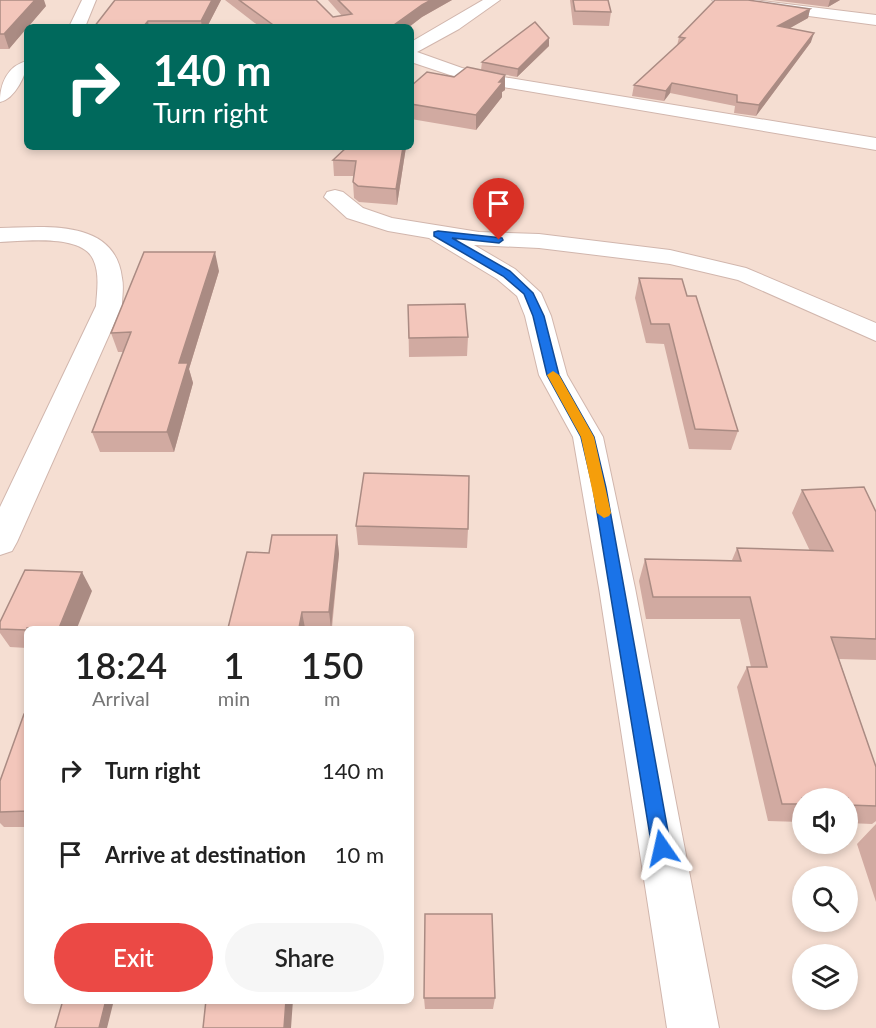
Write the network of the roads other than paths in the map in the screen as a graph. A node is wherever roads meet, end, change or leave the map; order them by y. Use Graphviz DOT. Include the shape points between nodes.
graph roads {
  1 [pos="89,0"];
  2 [pos="492,0"];
  3 [pos="719,0"];
  4 [pos="876,20"];
  5 [pos="78,24"];
  6 [pos="414,47"];
  7 [pos="414,57"];
  8 [pos="17,73"];
  9 [pos="0,97"];
  10 [pos="876,144"];
  11 [pos="335,197"];
  12 [pos="438,234"];
  13 [pos="0,236"];
  14 [pos="876,333"];
  15 [pos="0,542"];
  16 [pos="693,1028"];
  1 -- 5 [label="street"];
  2 -- 6 [label="street"];
  3 -- 4 [label="street"];
  7 -- 10 [label="street" via="442,68 521,85"];
  8 -- 9 [label="street"];
  11 -- 12 [label="street" via="355,213"];
  12 -- 14 [label="street" via="670,256 746,275"];
  12 -- 16 [label="street" via="506,274 528,293 553,375 588,437"];
  13 -- 15 [label="street" via="80,236 101,250 112,281 109,306"];
}
